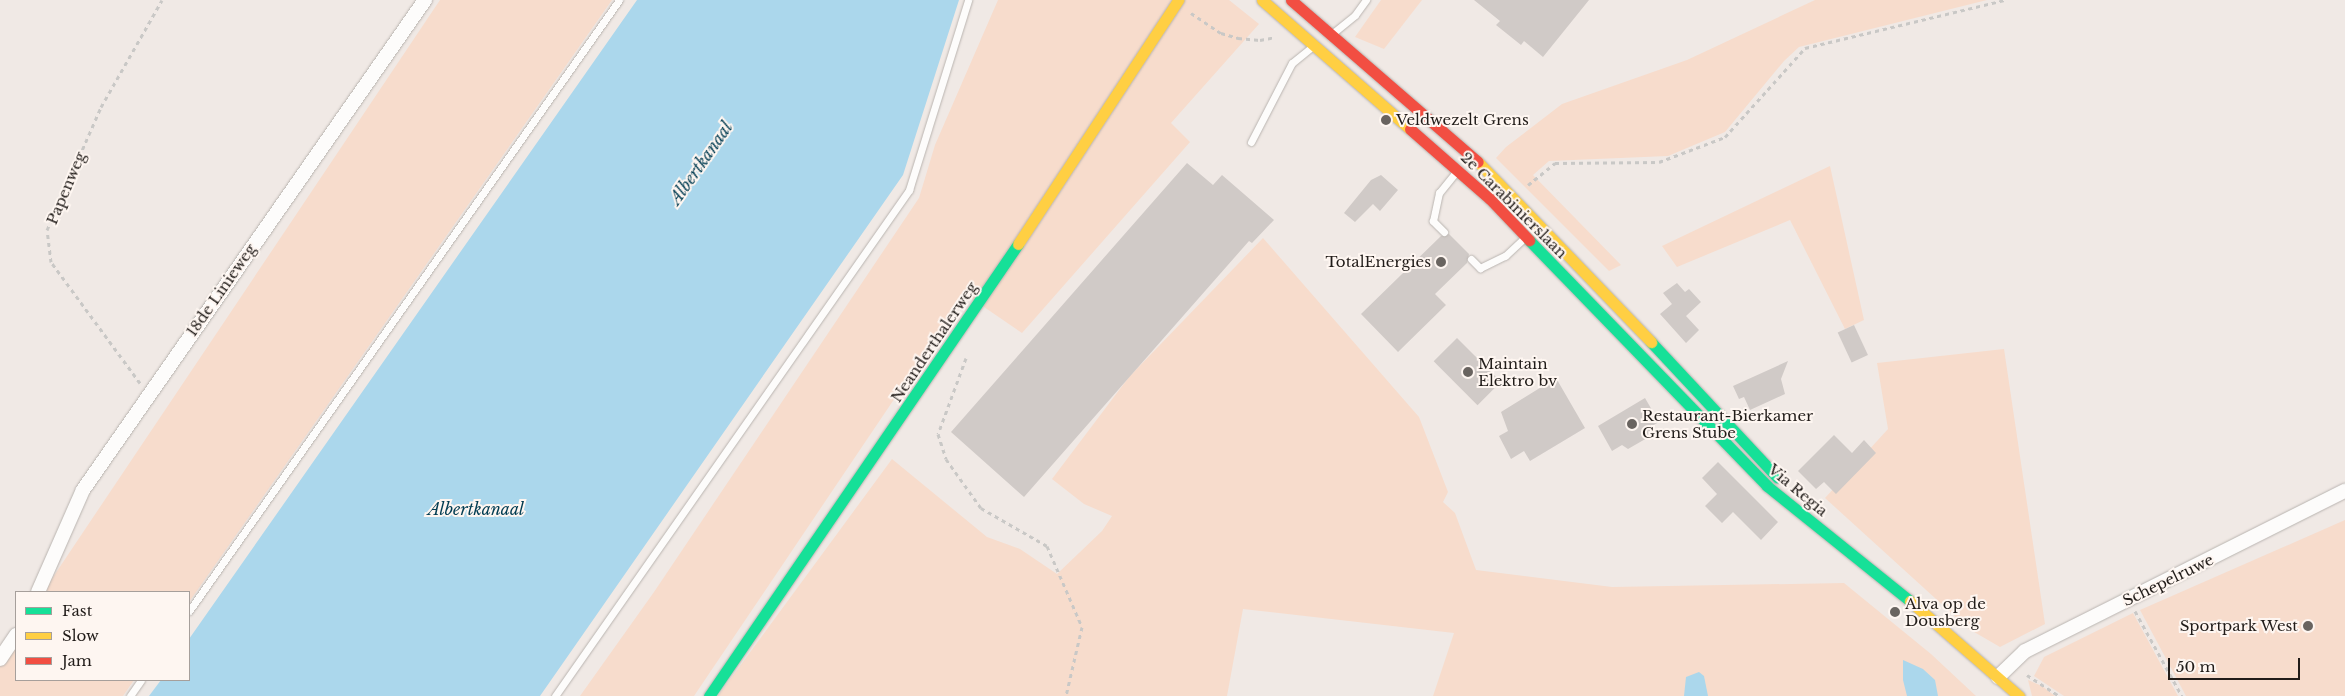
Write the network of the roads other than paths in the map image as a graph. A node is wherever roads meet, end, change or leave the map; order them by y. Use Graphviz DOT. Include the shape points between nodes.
graph roads {
  1 [pos="425,0"];
  2 [pos="619,0"];
  3 [pos="968,0"];
  4 [pos="1262,0"];
  5 [pos="1291,0"];
  6 [pos="1366,0"];
  7 [pos="1177,1"];
  8 [pos="1332,33"];
  9 [pos="1314,45"];
  10 [pos="1251,142"];
  11 [pos="1472,156"];
  12 [pos="1458,169"];
  13 [pos="1540,223"];
  14 [pos="1444,232"];
  15 [pos="1527,235"];
  16 [pos="1471,259"];
  17 [pos="1746,444"];
  18 [pos="1729,448"];
  19 [pos="2345,491"];
  20 [pos="1851,551"];
  21 [pos="38,591"];
  22 [pos="190,610"];
  23 [pos="15,637"];
  24 [pos="0,660"];
  25 [pos="1998,677"];
  26 [pos="140,681"];
  27 [pos="130,696"];
  28 [pos="555,696"];
  29 [pos="709,696"];
  30 [pos="2018,696"];
  1 -- 21 [label="street, 18de Linieweg" via="84,490"];
  2 -- 22 [label="lane"];
  3 -- 28 [label="lane" via="909,190"];
  4 -- 9 [label="main road, 2e Carabinierslaan"];
  5 -- 8 [label="main road, 2e Carabinierslaan"];
  6 -- 8 [label="lane"];
  7 -- 29 [label="main road, Neanderthalerweg" via="968,320"];
  8 -- 9 [label="lane"];
  8 -- 11 [label="main road, 2e Carabinierslaan"];
  9 -- 10 [label="lane" via="1292,63"];
  9 -- 12 [label="main road, 2e Carabinierslaan"];
  11 -- 12 [label="lane"];
  11 -- 13 [label="main road, 2e Carabinierslaan"];
  12 -- 14 [label="lane" via="1439,192 1433,221"];
  12 -- 15 [label="main road, 2e Carabinierslaan"];
  13 -- 15 [label="lane"];
  13 -- 17 [label="main road, 2e Carabinierslaan"];
  15 -- 16 [label="lane" via="1505,256 1480,268"];
  15 -- 18 [label="main road, 2e Carabinierslaan"];
  17 -- 20 [label="main road, Via Regia"];
  18 -- 20 [label="main road, Via Regia" via="1780,497"];
  19 -- 25 [label="street, Schepelruwe" via="2025,651"];
  20 -- 25 [label="main road, Via Regia"];
  23 -- 24 [label="street"];
  25 -- 30 [label="main road, Via Regia"];
  26 -- 27 [label="lane"];
}
